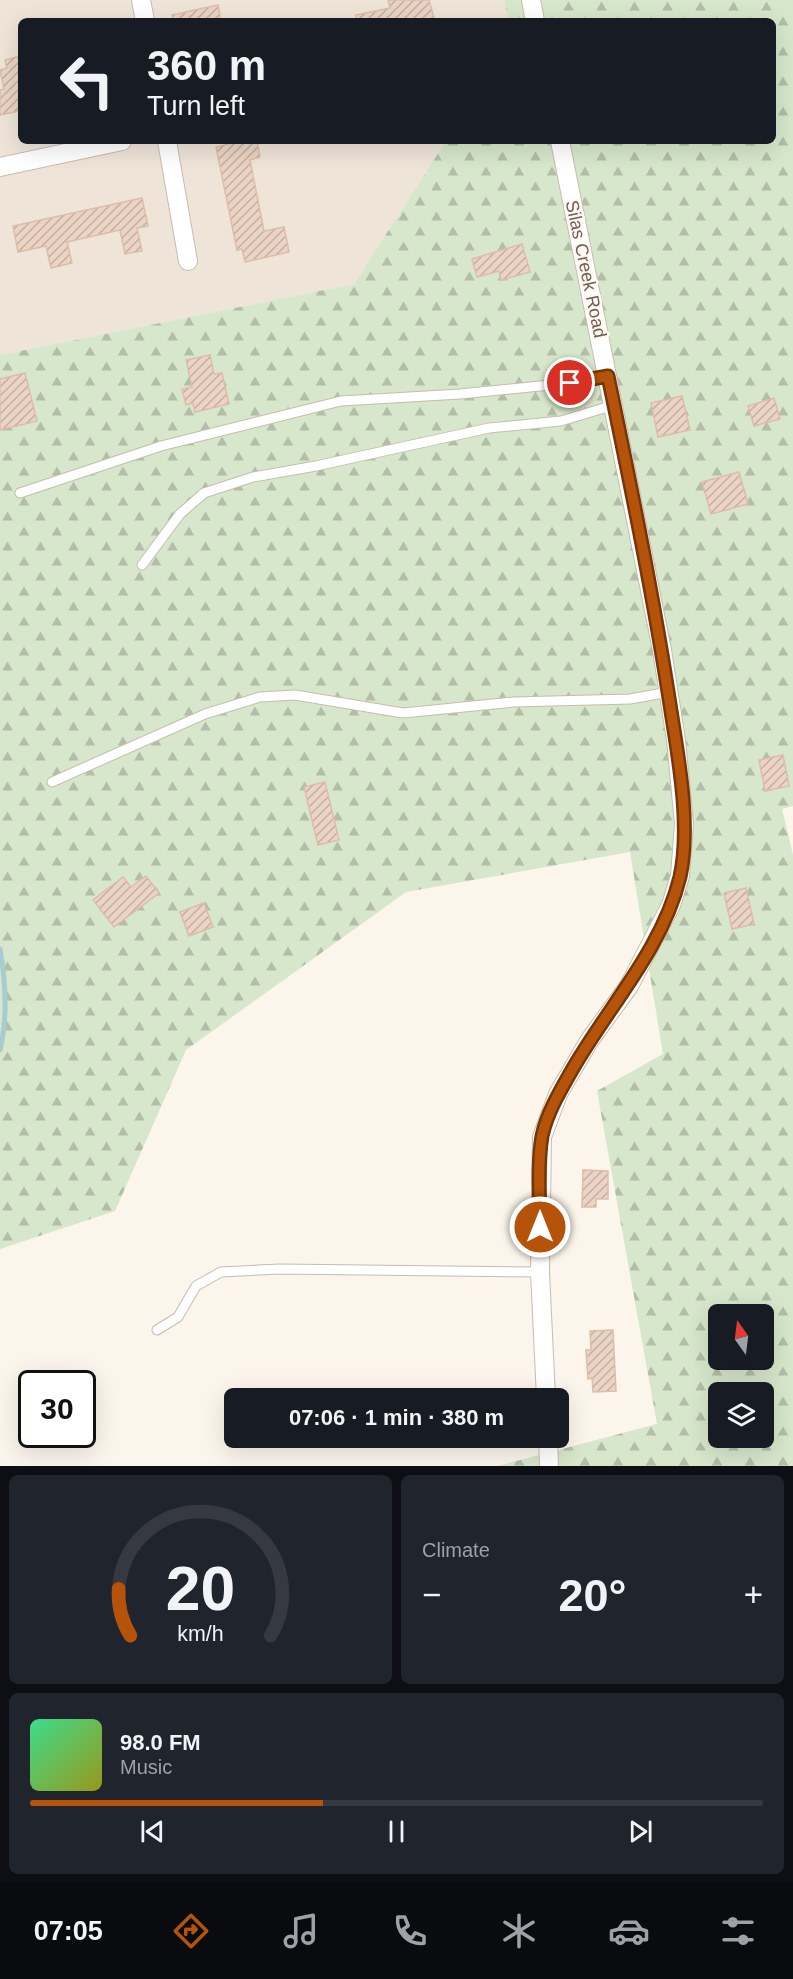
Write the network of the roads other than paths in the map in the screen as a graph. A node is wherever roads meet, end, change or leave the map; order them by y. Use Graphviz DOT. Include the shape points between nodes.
graph roads {
  1 [pos="141,0"];
  2 [pos="531,0"];
  3 [pos="144,18"];
  4 [pos="534,18"];
  5 [pos="108,144"];
  6 [pos="168,144"];
  7 [pos="561,144"];
  8 [pos="0,167"];
  9 [pos="188,261"];
  10 [pos="608,376"];
  11 [pos="614,405"];
  12 [pos="20,493"];
  13 [pos="142,565"];
  14 [pos="669,692"];
  15 [pos="52,782"];
  16 [pos="540,1272"];
  17 [pos="157,1330"];
  18 [pos="546,1388"];
  19 [pos="548,1448"];
  20 [pos="549,1466"];
  1 -- 3 [label="street"];
  2 -- 4 [label="street"];
  5 -- 8 [label="street"];
  6 -- 9 [label="street"];
  7 -- 10 [label="street, Silas Creek Road"];
  10 -- 11 [label="street, Silas Creek Road"];
  10 -- 12 [label="lane" via="460,394 340,401 161,446"];
  11 -- 13 [label="lane" via="561,421 489,428 253,477 204,494 180,514"];
  11 -- 14 [label="street, Silas Creek Road"];
  14 -- 15 [label="lane" via="630,699 514,702 404,713 295,695 260,697 205,714"];
  14 -- 16 [label="street, Silas Creek Road" via="684,824 680,876 651,946 629,986 589,1041 549,1115 542,1137"];
  16 -- 17 [label="lane" via="220,1272 196,1286 178,1317"];
  16 -- 18 [label="street, Silas Creek Road"];
  19 -- 20 [label="street"];
}
